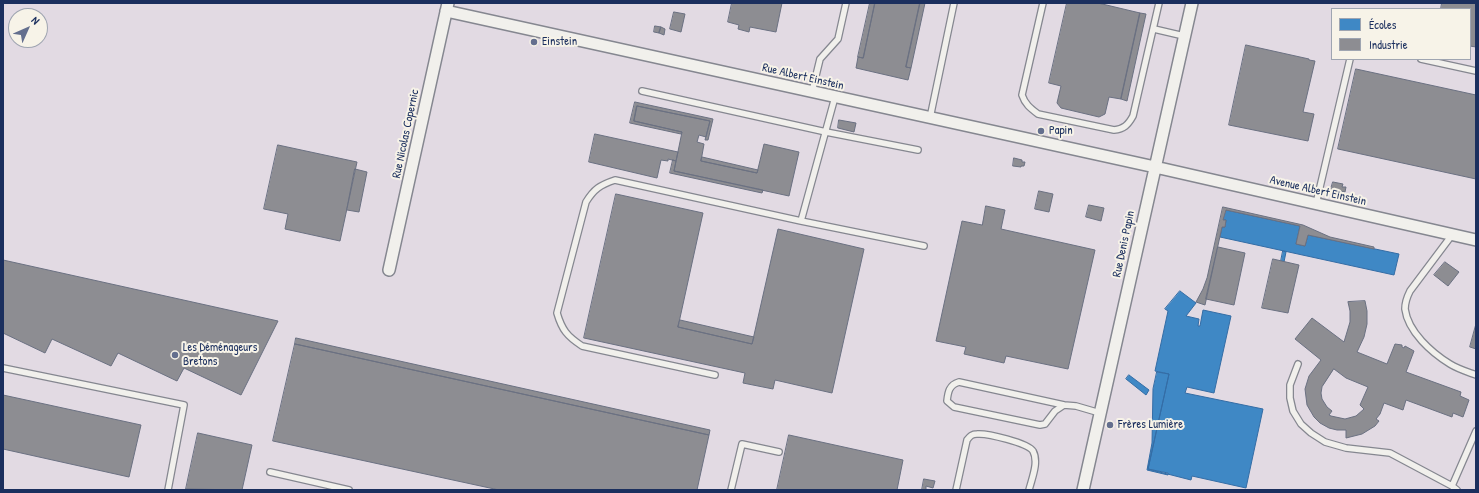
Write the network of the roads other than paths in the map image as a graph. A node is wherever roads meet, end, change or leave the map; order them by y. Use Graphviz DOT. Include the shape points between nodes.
graph roads {
  1 [pos="846,3"];
  2 [pos="954,3"];
  3 [pos="1043,3"];
  4 [pos="1159,3"];
  5 [pos="1192,3"];
  6 [pos="447,7"];
  7 [pos="1154,29"];
  8 [pos="1184,36"];
  9 [pos="1350,60"];
  10 [pos="1426,60"];
  11 [pos="1476,71"];
  12 [pos="642,91"];
  13 [pos="812,92"];
  14 [pos="835,97"];
  15 [pos="930,118"];
  16 [pos="826,132"];
  17 [pos="918,150"];
  18 [pos="1154,167"];
  19 [pos="1316,204"];
  20 [pos="801,221"];
  21 [pos="1452,235"];
  22 [pos="1476,240"];
  23 [pos="924,246"];
  24 [pos="389,270"];
  25 [pos="1298,364"];
  26 [pos="3,368"];
  27 [pos="715,375"];
  28 [pos="1476,375"];
  29 [pos="1064,405"];
  30 [pos="1100,413"];
  31 [pos="1476,431"];
  32 [pos="779,452"];
  33 [pos="270,472"];
  34 [pos="1452,486"];
  35 [pos="168,490"];
  36 [pos="350,490"];
  37 [pos="731,490"];
  38 [pos="956,490"];
  39 [pos="1029,490"];
  40 [pos="1083,490"];
  41 [pos="1457,490"];
  1 -- 13 [label="lane" via="838,39 820,59"];
  2 -- 15 [label="lane"];
  3 -- 7 [label="lane" via="1022,95 1029,108 1038,114 1114,130 1128,124 1133,116"];
  4 -- 7 [label="lane"];
  5 -- 8 [label="street, Rue Denis Papin"];
  6 -- 13 [label="street, Rue Albert Einstein"];
  6 -- 24 [label="street, Rue Nicolas Copernic"];
  7 -- 8 [label="lane"];
  8 -- 18 [label="street, Rue Denis Papin"];
  9 -- 19 [label="lane"];
  10 -- 11 [label="lane"];
  12 -- 16 [label="lane"];
  13 -- 14 [label="street, Rue Albert Einstein"];
  14 -- 15 [label="street, Rue Albert Einstein"];
  14 -- 16 [label="lane"];
  15 -- 18 [label="street, Rue Albert Einstein"];
  16 -- 17 [label="lane"];
  16 -- 20 [label="lane"];
  18 -- 19 [label="street, Avenue Albert Einstein"];
  18 -- 30 [label="street, Rue Denis Papin"];
  19 -- 21 [label="street, Avenue Albert Einstein"];
  20 -- 23 [label="lane"];
  20 -- 27 [label="lane" via="614,180 602,184 592,192 586,202 557,313 561,326 570,338 582,346"];
  21 -- 22 [label="street, Avenue Albert Einstein"];
  21 -- 28 [label="lane" via="1410,291 1405,308 1407,318 1428,348 1450,364"];
  25 -- 34 [label="lane" via="1290,385 1290,398 1293,411 1301,424 1311,433 1325,442 1346,448 1390,453"];
  26 -- 35 [label="lane" via="184,405"];
  29 -- 29 [label="lane" via="959,382 950,388 947,401 954,407 1040,425 1045,424"];
  29 -- 30 [label="lane"];
  30 -- 40 [label="street, Rue Denis Papin"];
  31 -- 34 [label="lane"];
  32 -- 37 [label="lane" via="742,444"];
  33 -- 36 [label="lane"];
  34 -- 41 [label="lane"];
  38 -- 39 [label="lane" via="967,440 976,434 988,434 1028,445 1036,461"];
}
